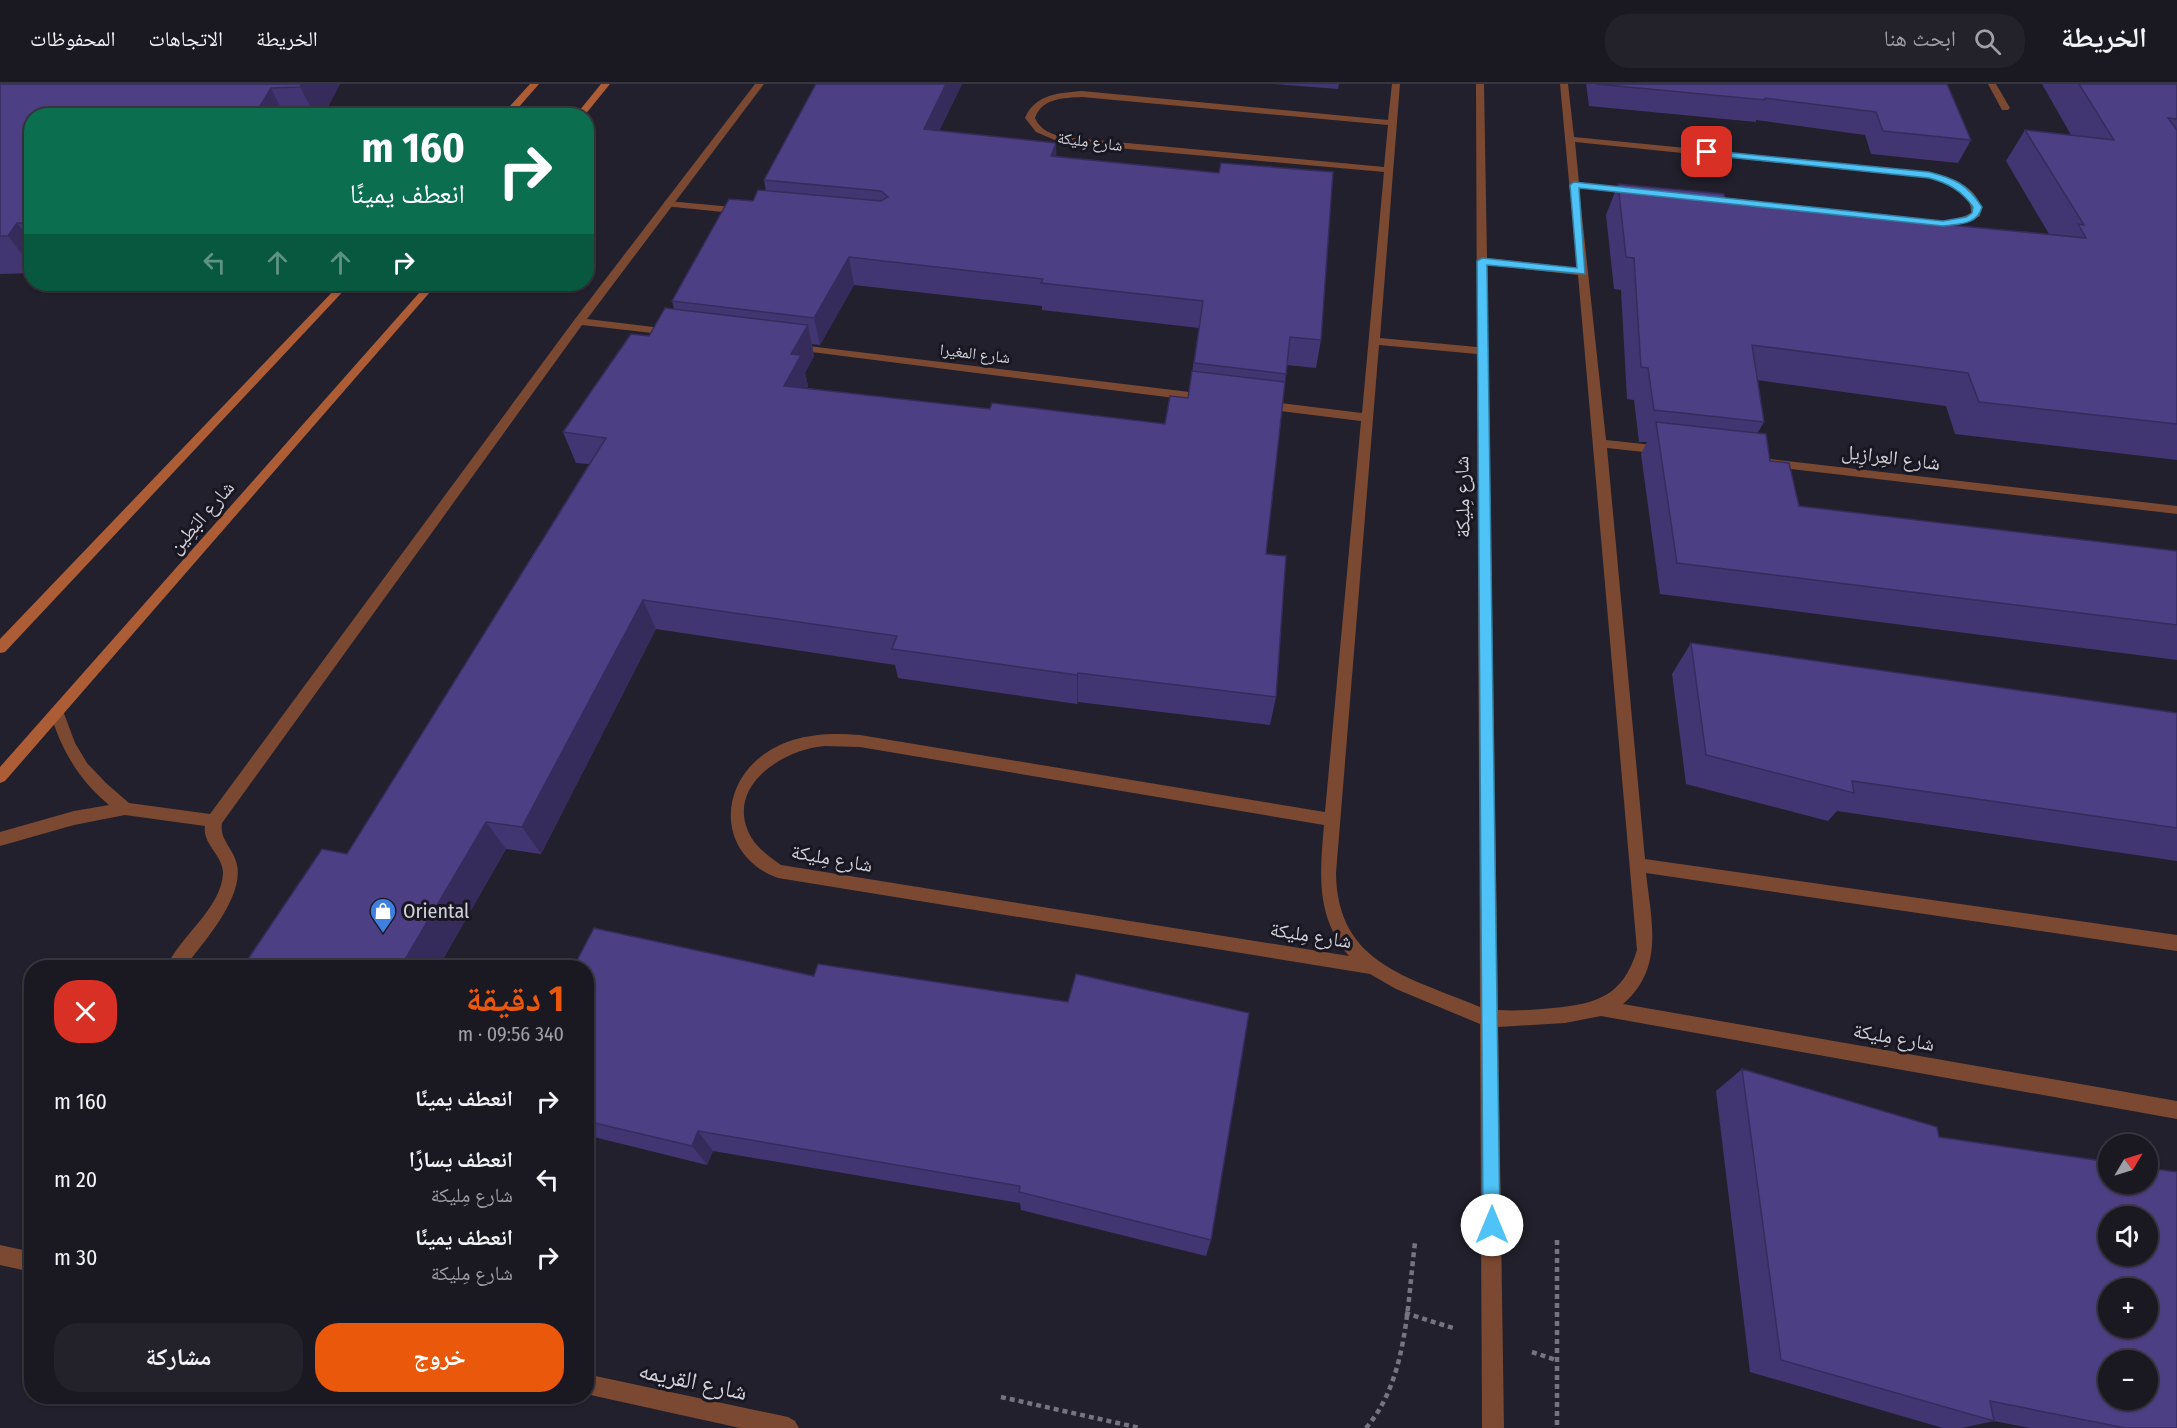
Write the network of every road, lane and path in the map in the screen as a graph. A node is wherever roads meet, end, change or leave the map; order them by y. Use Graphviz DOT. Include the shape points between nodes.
graph roads {
  1 [pos="535,84"];
  2 [pos="606,84"];
  3 [pos="760,84"];
  4 [pos="1396,84"];
  5 [pos="1480,84"];
  6 [pos="1564,84"];
  7 [pos="1992,84"];
  8 [pos="512,108"];
  9 [pos="586,108"];
  10 [pos="2005,108"];
  11 [pos="1392,123"];
  12 [pos="1570,139"];
  13 [pos="1388,170"];
  14 [pos="1574,185"];
  15 [pos="1645,192"];
  16 [pos="1693,197"];
  17 [pos="668,204"];
  18 [pos="1764,205"];
  19 [pos="760,212"];
  20 [pos="1871,216"];
  21 [pos="1482,261"];
  22 [pos="1582,272"];
  23 [pos="338,291"];
  24 [pos="426,291"];
  25 [pos="579,321"];
  26 [pos="685,334"];
  27 [pos="1374,341"];
  28 [pos="779,346"];
  29 [pos="1483,351"];
  30 [pos="1214,399"];
  31 [pos="1250,404"];
  32 [pos="1367,418"];
  33 [pos="1600,443"];
  34 [pos="1671,451"];
  35 [pos="1753,461"];
  36 [pos="2177,510"];
  37 [pos="0,648"];
  38 [pos="57,712"];
  39 [pos="0,777"];
  40 [pos="124,809"];
  41 [pos="1332,820"];
  42 [pos="214,821"];
  43 [pos="0,839"];
  44 [pos="1638,865"];
  45 [pos="2177,944"];
  46 [pos="180,960"];
  47 [pos="1372,967"];
  48 [pos="1602,1008"];
  49 [pos="1490,1018"];
  50 [pos="2177,1110"];
  51 [pos="1557,1240"];
  52 [pos="1415,1243"];
  53 [pos="0,1255"];
  54 [pos="24,1260"];
  55 [pos="594,1386"];
  56 [pos="1002,1397"];
  57 [pos="788,1428"];
  58 [pos="1140,1428"];
  59 [pos="1366,1428"];
  60 [pos="1493,1428"];
  61 [pos="1557,1428"];
  1 -- 8 [label="main road"];
  2 -- 9 [label="main road"];
  3 -- 17 [label="street"];
  4 -- 11 [label="street, شارع مِليكة"];
  5 -- 21 [label="street, شارع مِليكة"];
  6 -- 12 [label="street, شارع مِليكة"];
  7 -- 10 [label="street"];
  11 -- 13 [label="street, شارع مِليكة"];
  11 -- 13 [label="street, شارع مِليكة" via="1082,94 1045,100 1036,105 1030,118 1039,132 1062,140"];
  12 -- 14 [label="street, شارع مِليكة"];
  12 -- 20 [label="street" via="1929,175 1968,192 1978,207 1969,220 1957,223"];
  13 -- 27 [label="street, شارع مِليكة"];
  14 -- 15 [label="street"];
  14 -- 22 [label="street, شارع مِليكة"];
  16 -- 18 [label="street"];
  17 -- 19 [label="street"];
  17 -- 25 [label="street"];
  21 -- 22 [label="street"];
  21 -- 29 [label="street, شارع مِليكة"];
  22 -- 33 [label="street, شارع مِليكة"];
  23 -- 37 [label="main road"];
  24 -- 38 [label="main road, شارع البَطِين"];
  25 -- 26 [label="street"];
  25 -- 42 [label="street"];
  27 -- 29 [label="street"];
  27 -- 32 [label="street, شارع مِليكة"];
  28 -- 30 [label="street, شارع المغيرا"];
  29 -- 49 [label="street, شارع مِليكة"];
  31 -- 32 [label="street"];
  32 -- 41 [label="street, شارع مِليكة"];
  33 -- 34 [label="street"];
  33 -- 44 [label="street, شارع مِليكة"];
  35 -- 36 [label="street, شارع العِرازِيل"];
  38 -- 39 [label="main road, شارع البَطِين"];
  38 -- 40 [label="street" via="64,740 79,765 99,789"];
  40 -- 42 [label="street"];
  40 -- 43 [label="street" via="74,818"];
  41 -- 47 [label="street, شارع مِليكة" via="1328,900 1338,927"];
  41 -- 47 [label="street, شارع مِليكة" via="838,739 814,740 769,759 751,776 736,814 747,848 760,862 778,872"];
  42 -- 46 [label="street" via="212,833 230,867 229,888"];
  44 -- 45 [label="street"];
  44 -- 48 [label="street, شارع مِليكة" via="1645,950 1638,974 1623,993"];
  47 -- 49 [label="street, شارع مِليكة" via="1396,982"];
  48 -- 49 [label="street, شارع مِليكة" via="1575,1016"];
  48 -- 50 [label="street, شارع مِليكة"];
  49 -- 60 [label="street, شارع مِليكة"];
  51 -- 61 [label="path"];
  52 -- 59 [label="path" via="1390,1392"];
  53 -- 54 [label="street"];
  55 -- 57 [label="street, شارع القريمه"];
  56 -- 58 [label="path"];
}
